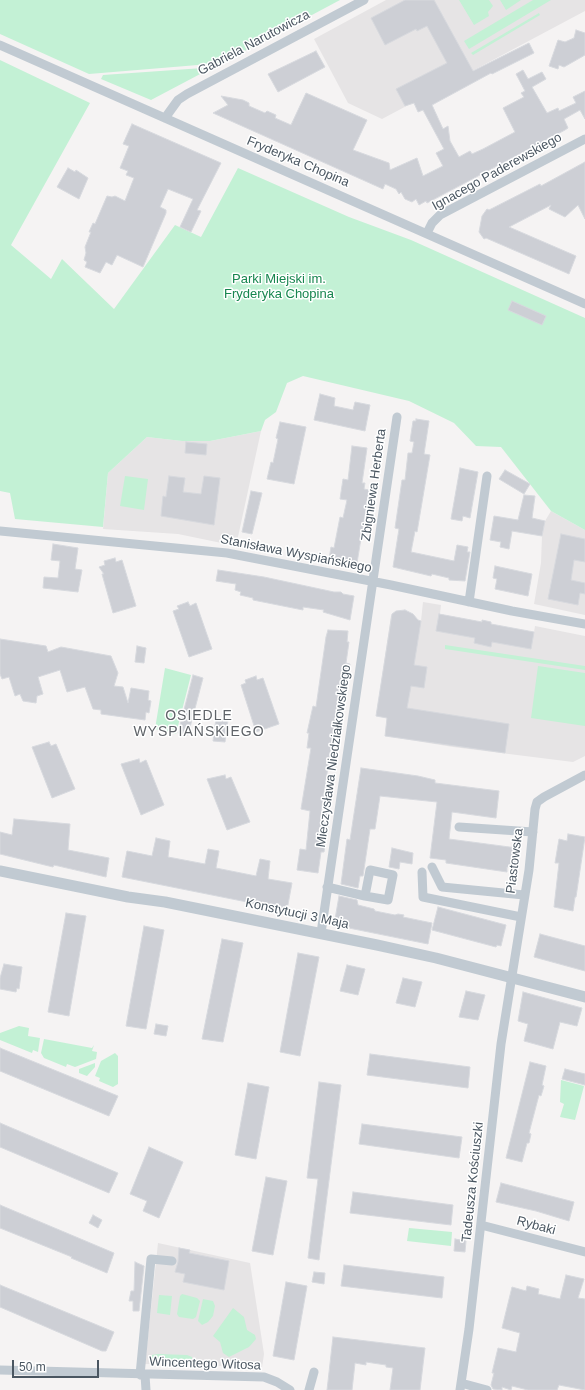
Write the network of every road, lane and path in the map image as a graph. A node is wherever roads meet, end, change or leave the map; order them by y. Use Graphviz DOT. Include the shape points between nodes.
graph roads {
  1 [pos="364,0"];
  2 [pos="0,45"];
  3 [pos="165,118"];
  4 [pos="585,139"];
  5 [pos="427,233"];
  6 [pos="585,304"];
  7 [pos="397,417"];
  8 [pos="487,476"];
  9 [pos="0,531"];
  10 [pos="373,582"];
  11 [pos="469,602"];
  12 [pos="585,624"];
  13 [pos="585,775"];
  14 [pos="459,827"];
  15 [pos="532,832"];
  16 [pos="432,867"];
  17 [pos="0,871"];
  18 [pos="422,872"];
  19 [pos="328,887"];
  20 [pos="365,896"];
  21 [pos="524,896"];
  22 [pos="521,917"];
  23 [pos="321,934"];
  24 [pos="511,978"];
  25 [pos="585,997"];
  26 [pos="481,1225"];
  27 [pos="585,1252"];
  28 [pos="172,1261"];
  29 [pos="0,1370"];
  30 [pos="314,1372"];
  31 [pos="143,1375"];
  32 [pos="460,1387"];
  33 [pos="146,1390"];
  34 [pos="290,1390"];
  35 [pos="310,1390"];
  36 [pos="487,1390"];
  1 -- 3 [label="street, Gabriela Narutowicza" via="187,94 178,100"];
  2 -- 3 [label="street, Fryderyka Chopina"];
  3 -- 5 [label="street, Fryderyka Chopina"];
  4 -- 5 [label="street, Ignacego Paderewskiego" via="440,215"];
  5 -- 6 [label="street, Fryderyka Chopina"];
  7 -- 10 [label="street, Zbigniewa Herberta"];
  8 -- 11 [label="street"];
  9 -- 10 [label="street, Stanisława Wyspiańskiego" via="227,553"];
  10 -- 11 [label="street, Stanisława Wyspiańskiego"];
  10 -- 19 [label="street, Mieczysława Niedziałkowskiego"];
  11 -- 12 [label="street, Stanisława Wyspiańskiego"];
  13 -- 15 [label="street, Piastowska" via="537,802"];
  14 -- 15 [label="street"];
  15 -- 21 [label="street, Piastowska"];
  16 -- 21 [label="street" via="442,887"];
  17 -- 23 [label="street, Konstytucji 3 Maja"];
  18 -- 22 [label="street" via="423,897"];
  19 -- 20 [label="street"];
  19 -- 23 [label="street, Mieczysława Niedziałkowskiego"];
  21 -- 22 [label="street, Piastowska"];
  22 -- 24 [label="street, Piastowska"];
  23 -- 24 [label="street, Konstytucji 3 Maja" via="436,958"];
  24 -- 25 [label="street, Konstytucji 3 Maja"];
  24 -- 26 [label="street, Tadeusza Kościuszki"];
  26 -- 27 [label="street, Rybaki"];
  26 -- 32 [label="street, Tadeusza Kościuszki"];
  28 -- 31 [label="street, Wincentego Witosa" via="151,1259"];
  29 -- 31 [label="street, Wincentego Witosa"];
  30 -- 35 [label="street"];
  31 -- 33 [label="street"];
  31 -- 34 [label="street, Wincentego Witosa" via="264,1377"];
  32 -- 36 [label="street"];
}
